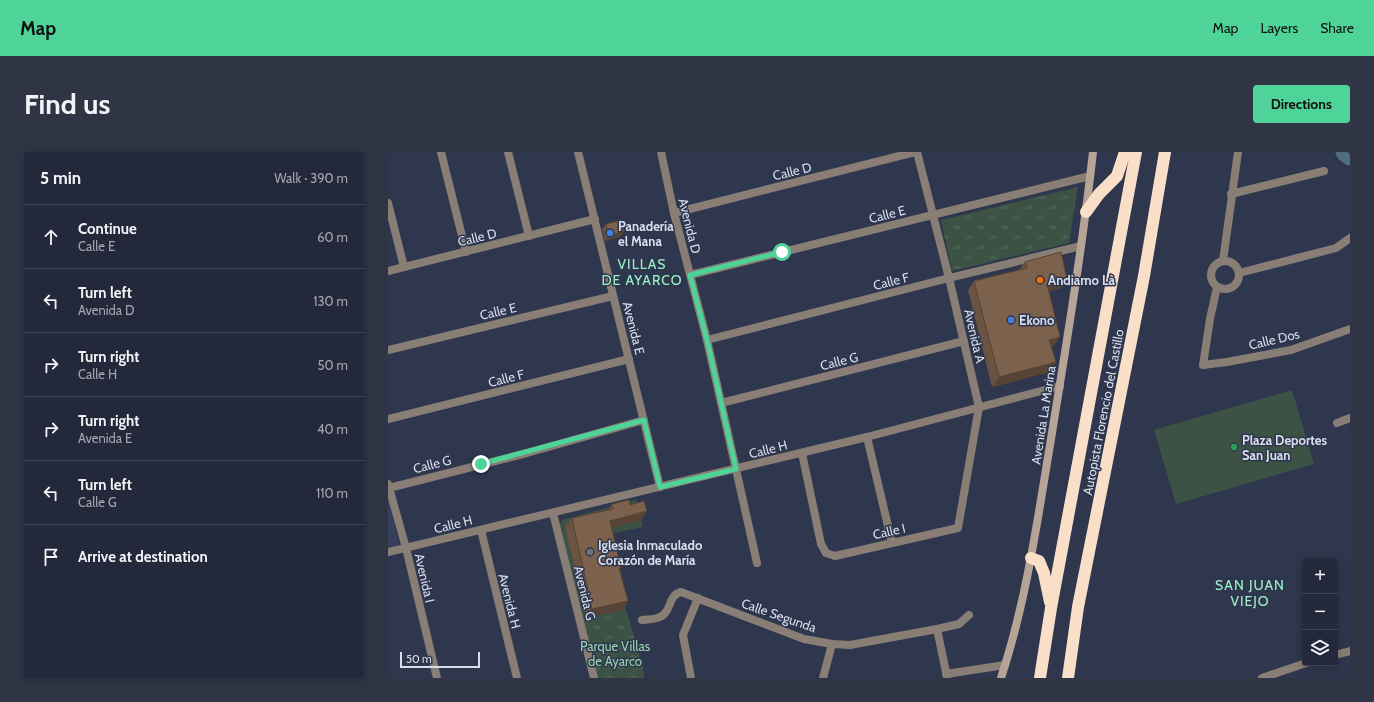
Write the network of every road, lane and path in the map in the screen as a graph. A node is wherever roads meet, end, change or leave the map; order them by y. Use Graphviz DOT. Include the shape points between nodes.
graph roads {
  1 [pos="441,152"];
  2 [pos="508,152"];
  3 [pos="578,152"];
  4 [pos="661,152"];
  5 [pos="916,152"];
  6 [pos="1093,152"];
  7 [pos="1125,152"];
  8 [pos="1136,152"];
  9 [pos="1165,152"];
  10 [pos="1238,152"];
  11 [pos="1324,171"];
  12 [pos="1090,176"];
  13 [pos="1231,194"];
  14 [pos="388,203"];
  15 [pos="1086,212"];
  16 [pos="674,213"];
  17 [pos="934,215"];
  18 [pos="595,219"];
  19 [pos="529,236"];
  20 [pos="1350,238"];
  21 [pos="1081,246"];
  22 [pos="466,252"];
  23 [pos="1223,261"];
  24 [pos="404,267"];
  25 [pos="388,271"];
  26 [pos="1239,273"];
  27 [pos="690,275"];
  28 [pos="949,278"];
  29 [pos="1217,287"];
  30 [pos="614,296"];
  31 [pos="1350,329"];
  32 [pos="707,340"];
  33 [pos="964,341"];
  34 [pos="388,350"];
  35 [pos="629,360"];
  36 [pos="1060,386"];
  37 [pos="721,403"];
  38 [pos="979,407"];
  39 [pos="1350,418"];
  40 [pos="388,419"];
  41 [pos="644,420"];
  42 [pos="1337,422"];
  43 [pos="867,437"];
  44 [pos="802,453"];
  45 [pos="736,469"];
  46 [pos="388,486"];
  47 [pos="660,487"];
  48 [pos="553,513"];
  49 [pos="958,528"];
  50 [pos="481,530"];
  51 [pos="892,543"];
  52 [pos="406,548"];
  53 [pos="388,552"];
  54 [pos="1031,558"];
  55 [pos="757,563"];
  56 [pos="698,598"];
  57 [pos="1051,608"];
  58 [pos="969,615"];
  59 [pos="642,620"];
  60 [pos="937,629"];
  61 [pos="832,644"];
  62 [pos="1350,651"];
  63 [pos="1338,654"];
  64 [pos="1302,664"];
  65 [pos="1005,665"];
  66 [pos="947,676"];
  67 [pos="437,678"];
  68 [pos="517,678"];
  69 [pos="594,678"];
  70 [pos="691,678"];
  71 [pos="823,678"];
  72 [pos="1001,678"];
  73 [pos="1040,678"];
  74 [pos="1068,678"];
  75 [pos="1262,678"];
  1 -- 22 [label="street"];
  2 -- 19 [label="street"];
  3 -- 18 [label="street, Avenida E"];
  4 -- 16 [label="street, Avenida D"];
  5 -- 16 [label="street, Calle D"];
  5 -- 17 [label="street, Avenida A"];
  6 -- 12 [label="street, Avenida La Marina"];
  7 -- 15 [label="highway" via="1117,176"];
  8 -- 57 [label="highway, Autopista Florencio del Castillo"];
  9 -- 74 [label="highway, Autopista Florencio del Castillo" via="1144,276 1078,607"];
  10 -- 13 [label="street"];
  11 -- 13 [label="street"];
  12 -- 15 [label="street, Avenida La Marina"];
  12 -- 17 [label="street, Calle E"];
  13 -- 23 [label="street"];
  14 -- 24 [label="street"];
  15 -- 21 [label="street, Avenida La Marina"];
  16 -- 27 [label="street, Avenida D"];
  17 -- 27 [label="street, Calle E"];
  17 -- 28 [label="street, Avenida A"];
  18 -- 19 [label="street, Calle D"];
  18 -- 30 [label="street, Avenida E"];
  19 -- 22 [label="street, Calle D"];
  20 -- 26 [label="street" via="1336,248"];
  21 -- 28 [label="street, Calle F"];
  21 -- 36 [label="street, Avenida La Marina"];
  22 -- 24 [label="street, Calle D"];
  23 -- 26 [label="street" via="1236,266"];
  23 -- 29 [label="street" via="1218,263 1212,272"];
  24 -- 25 [label="street, Calle D"];
  26 -- 29 [label="street" via="1238,281 1233,287"];
  27 -- 32 [label="street, Avenida D"];
  28 -- 32 [label="street, Calle F"];
  28 -- 33 [label="street, Avenida A"];
  29 -- 31 [label="street, Calle Dos" via="1203,365 1291,350"];
  30 -- 34 [label="street, Calle E"];
  30 -- 35 [label="street, Avenida E"];
  32 -- 37 [label="street, Avenida D"];
  33 -- 37 [label="street, Calle G"];
  33 -- 38 [label="street, Avenida A"];
  35 -- 40 [label="street, Calle F"];
  35 -- 41 [label="street, Avenida E"];
  36 -- 38 [label="street, Calle H"];
  36 -- 54 [label="street, Avenida La Marina"];
  37 -- 45 [label="street, Avenida D"];
  38 -- 43 [label="street, Calle H"];
  38 -- 49 [label="street, Avenida A"];
  39 -- 42 [label="street"];
  41 -- 46 [label="street, Calle G" via="527,453"];
  41 -- 47 [label="street, Avenida E"];
  43 -- 44 [label="street, Calle H"];
  43 -- 51 [label="street"];
  44 -- 45 [label="street, Calle H"];
  44 -- 51 [label="street, Calle I" via="821,544 826,553 835,556"];
  45 -- 47 [label="street, Calle H"];
  45 -- 55 [label="street, Avenida D"];
  46 -- 52 [label="street, Avenida I"];
  47 -- 48 [label="street, Calle H"];
  48 -- 50 [label="street, Calle H"];
  48 -- 69 [label="street, Avenida G"];
  49 -- 51 [label="street, Calle I"];
  50 -- 52 [label="street, Calle H"];
  50 -- 68 [label="street, Avenida H"];
  52 -- 53 [label="street, Calle H"];
  52 -- 67 [label="street, Avenida I"];
  54 -- 57 [label="highway" via="1039,561 1044,573"];
  54 -- 65 [label="street, Avenida La Marina"];
  56 -- 59 [label="street, Calle Segunda" via="681,592 676,593 666,613 658,618"];
  56 -- 61 [label="street, Calle Segunda" via="804,639"];
  56 -- 70 [label="street" via="684,634"];
  57 -- 73 [label="highway, Autopista Florencio del Castillo"];
  58 -- 60 [label="street, Calle Segunda" via="959,624"];
  60 -- 61 [label="street, Calle Segunda" via="850,645"];
  60 -- 66 [label="street"];
  61 -- 71 [label="street"];
  62 -- 63 [label="street"];
  64 -- 75 [label="street"];
  65 -- 66 [label="street"];
  65 -- 72 [label="street, Avenida La Marina"];
}
